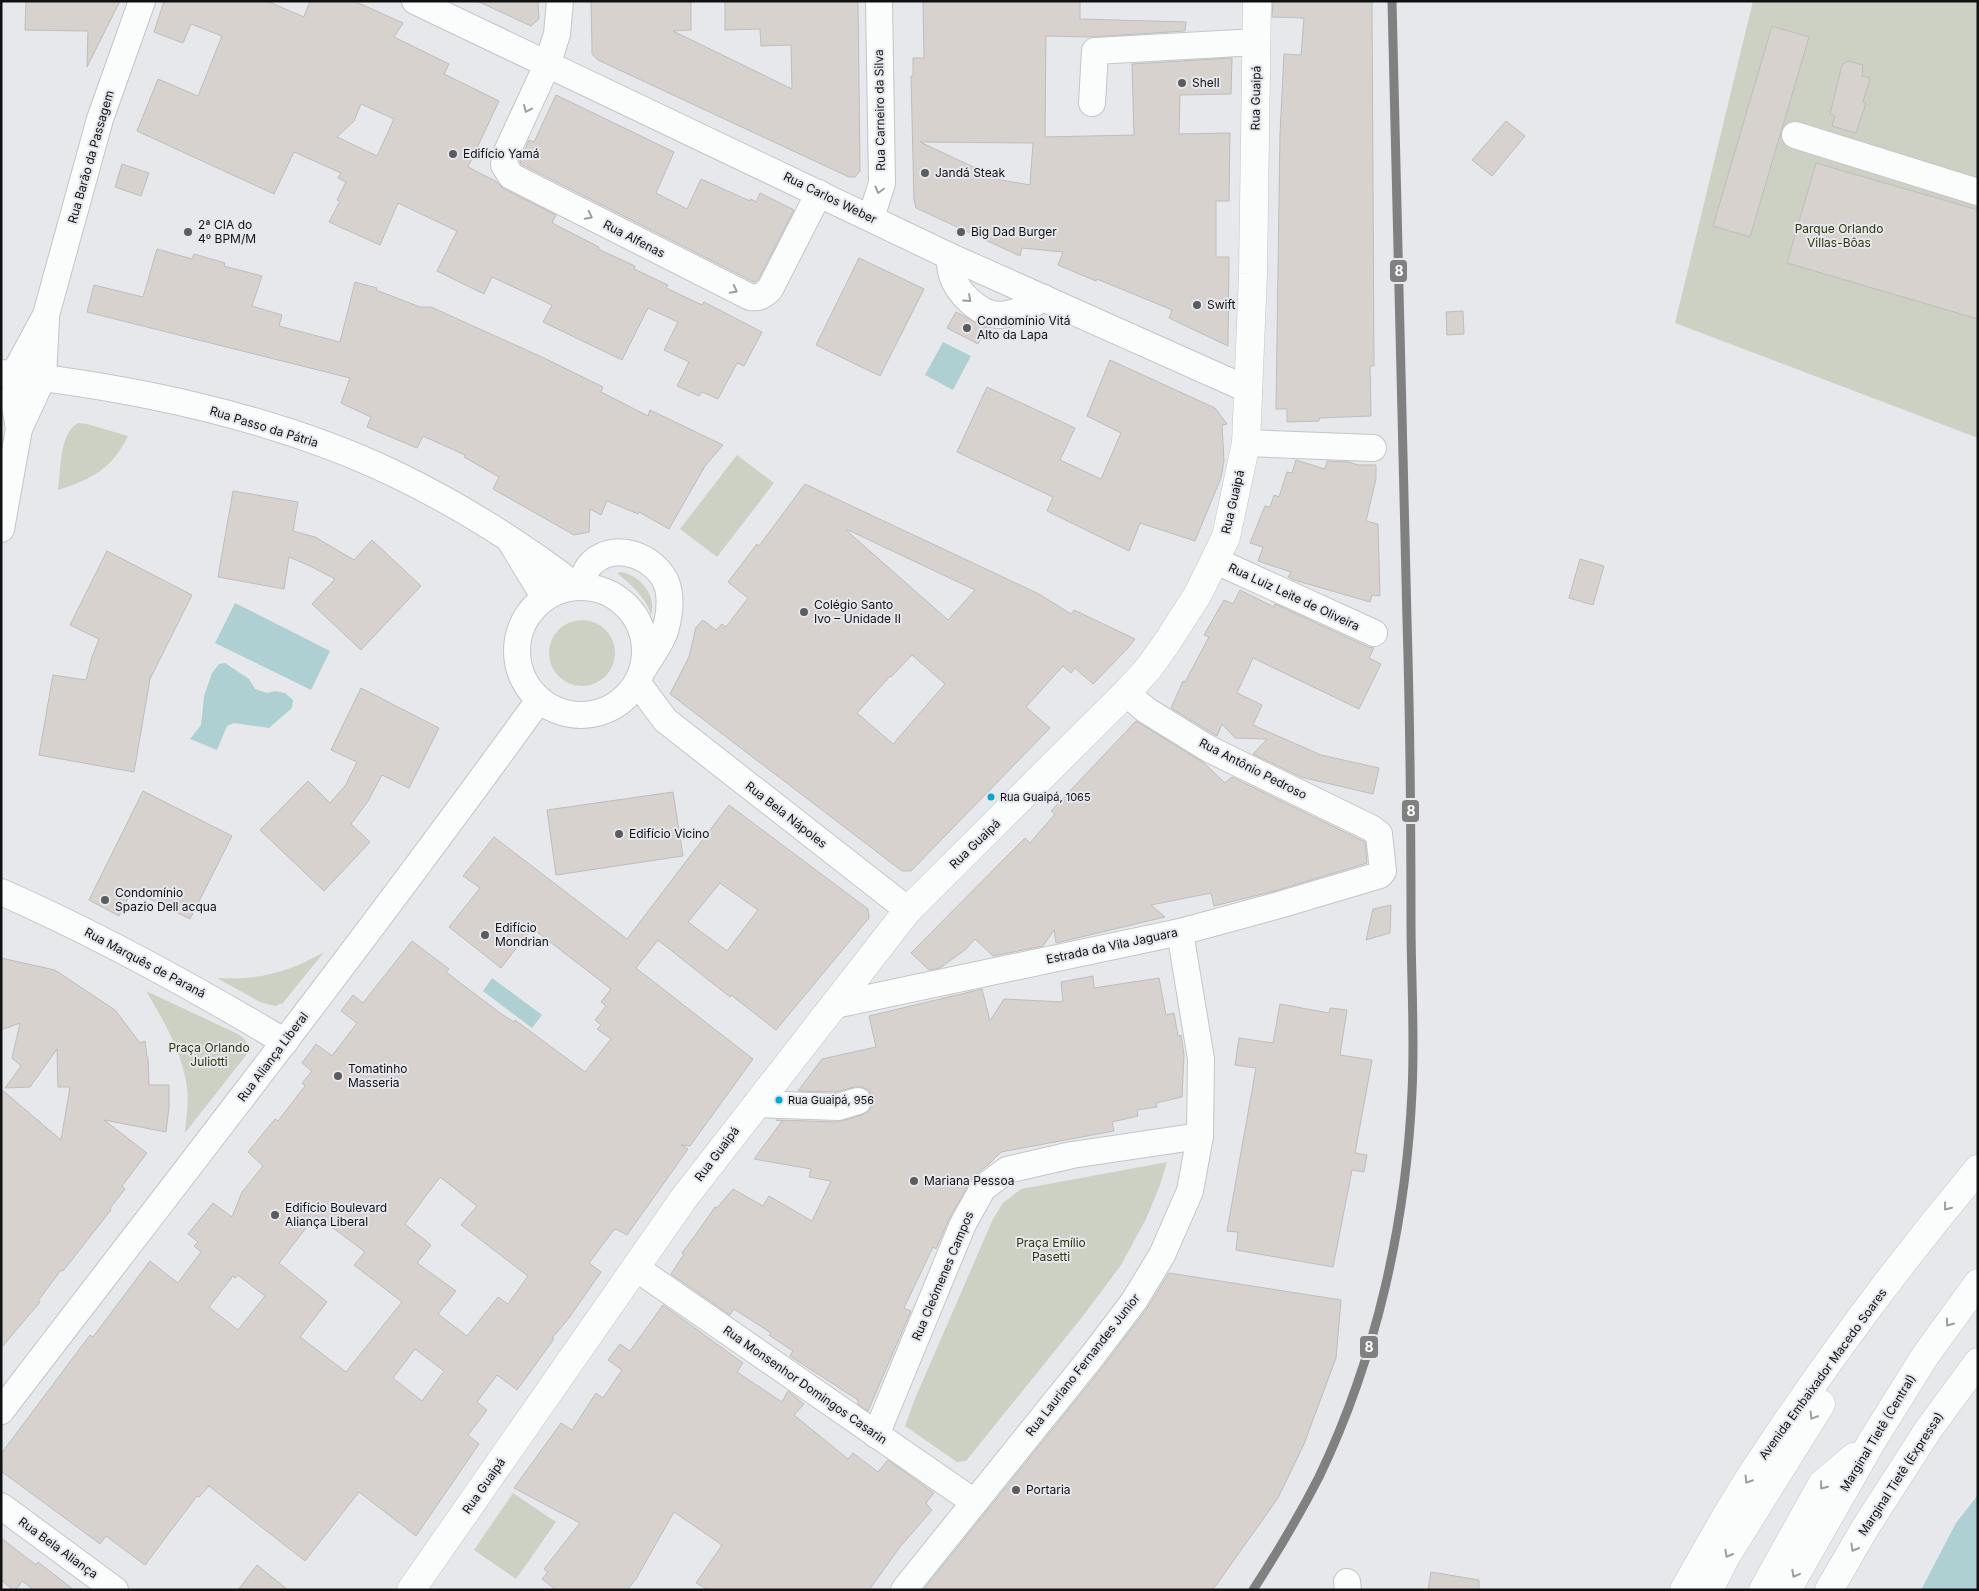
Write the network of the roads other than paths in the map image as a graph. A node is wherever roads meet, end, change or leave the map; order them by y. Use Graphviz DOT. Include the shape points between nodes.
graph roads {
  1 [pos="142,1"];
  2 [pos="415,1"];
  3 [pos="560,1"];
  4 [pos="879,1"];
  5 [pos="1257,1"];
  6 [pos="1256,42"];
  7 [pos="547,65"];
  8 [pos="1092,103"];
  9 [pos="1795,135"];
  10 [pos="1978,192"];
  11 [pos="820,193"];
  12 [pos="871,218"];
  13 [pos="949,256"];
  14 [pos="1044,298"];
  15 [pos="46,315"];
  16 [pos="9,374"];
  17 [pos="43,377"];
  18 [pos="1249,390"];
  19 [pos="19,429"];
  20 [pos="1246,443"];
  21 [pos="1372,448"];
  22 [pos="1,529"];
  23 [pos="508,537"];
  24 [pos="1214,560"];
  25 [pos="579,587"];
  26 [pos="545,598"];
  27 [pos="1374,633"];
  28 [pos="638,677"];
  29 [pos="1126,693"];
  30 [pos="539,700"];
  31 [pos="610,708"];
  32 [pos="665,720"];
  33 [pos="1383,871"];
  34 [pos="1,892"];
  35 [pos="908,910"];
  36 [pos="1180,932"];
  37 [pos="835,1005"];
  38 [pos="285,1042"];
  39 [pos="858,1101"];
  40 [pos="756,1104"];
  41 [pos="1200,1136"];
  42 [pos="1978,1169"];
  43 [pos="636,1268"];
  44 [pos="1978,1283"];
  45 [pos="1846,1340"];
  46 [pos="1978,1362"];
  47 [pos="1,1411"];
  48 [pos="876,1435"];
  49 [pos="1872,1441"];
  50 [pos="974,1502"];
  51 [pos="1,1506"];
  52 [pos="115,1590"];
  53 [pos="411,1590"];
  54 [pos="904,1590"];
  55 [pos="1684,1590"];
  56 [pos="1710,1590"];
  57 [pos="1763,1590"];
  58 [pos="1787,1590"];
  59 [pos="1829,1590"];
  1 -- 15 [label="street, Rua Barão da Passagem" via="100,119"];
  2 -- 7 [label="street, Rua Carlos Weber"];
  3 -- 7 [label="street" via="557,34"];
  4 -- 12 [label="street, Rua Carneiro da Silva, one-way" via="882,183"];
  5 -- 6 [label="main road, Rua Guaipá"];
  6 -- 8 [label="street" via="1095,51"];
  6 -- 18 [label="main road, Rua Guaipá"];
  7 -- 11 [label="street, Rua Carlos Weber"];
  7 -- 11 [label="street, Rua Alfenas, one-way" via="505,156 505,170 511,176 750,298 758,298 770,289"];
  9 -- 10 [label="street"];
  11 -- 12 [label="street, Rua Carlos Weber"];
  12 -- 13 [label="street, Rua Carlos Weber"];
  13 -- 14 [label="street, Rua Carlos Weber"];
  13 -- 14 [label="street, one-way" via="952,275 960,292 984,311 999,315 1013,313"];
  14 -- 18 [label="street, Rua Carlos Weber"];
  15 -- 16 [label="street, Rua Barão da Passagem" via="18,367"];
  15 -- 17 [label="street, Rua Barão da Passagem"];
  16 -- 17 [label="street, Rua Passo da Pátria"];
  16 -- 19 [label="street, Rua Barão da Passagem"];
  17 -- 19 [label="street, Rua Barão da Passagem"];
  17 -- 23 [label="street, Rua Passo da Pátria" via="212,410 304,437 393,473"];
  18 -- 20 [label="main road, Rua Guaipá"];
  19 -- 22 [label="street, Rua Barão da Passagem"];
  20 -- 21 [label="street"];
  20 -- 24 [label="main road, Rua Guaipá" via="1226,537"];
  23 -- 25 [label="street, Rua Passo da Pátria"];
  23 -- 26 [label="street, Rua Passo da Pátria"];
  24 -- 27 [label="street, Rua Luiz Leite de Oliveira"];
  24 -- 29 [label="main road, Rua Guaipá" via="1198,594 1166,644"];
  25 -- 26 [label="street" via="560,590"];
  25 -- 28 [label="street" via="598,589 614,596 628,607 638,622 644,656"];
  25 -- 28 [label="street" via="592,563 603,556 621,552 631,552 648,561 666,582 669,615 664,634"];
  26 -- 30 [label="street" via="530,612 521,628 517,648 518,667 526,685"];
  28 -- 31 [label="street" via="625,697"];
  28 -- 32 [label="street"];
  29 -- 33 [label="street, Rua Antônio Pedroso" via="1146,710 1209,749 1371,828 1378,834"];
  29 -- 35 [label="main road, Rua Guaipá"];
  30 -- 31 [label="street" via="555,710 573,715 592,714"];
  30 -- 38 [label="street, Rua Aliança Liberal"];
  31 -- 32 [label="street"];
  32 -- 35 [label="street, Rua Bela Nápoles"];
  33 -- 36 [label="street, Estrada da Vila Jaguara" via="1380,875"];
  34 -- 38 [label="street, Rua Marquês de Paraná" via="69,922"];
  35 -- 37 [label="main road, Rua Guaipá"];
  36 -- 37 [label="street, Estrada da Vila Jaguara"];
  36 -- 41 [label="street, Rua Lauriano Fernandes Junior" via="1201,1058"];
  37 -- 40 [label="main road, Rua Guaipá"];
  38 -- 47 [label="street, Rua Aliança Liberal"];
  39 -- 40 [label="street" via="838,1108"];
  40 -- 43 [label="main road, Rua Guaipá" via="684,1198"];
  41 -- 48 [label="street, Rua Cleómenes Campos" via="1072,1155 1007,1170 983,1188 963,1224"];
  41 -- 50 [label="street, Rua Lauriano Fernandes Junior" via="1190,1192 1148,1278 1093,1355"];
  42 -- 45 [label="main road, Avenida Embaixador Macedo Soares, one-way"];
  43 -- 48 [label="street, Rua Monsenhor Domingos Casarin"];
  43 -- 53 [label="main road, Rua Guaipá"];
  44 -- 49 [label="main road, Marginal Tietê (Central), one-way" via="1925,1356"];
  45 -- 55 [label="main road, Avenida Embaixador Macedo Soares, one-way" via="1761,1459"];
  45 -- 56 [label="main road, one-way" via="1826,1396 1725,1558"];
  46 -- 59 [label="main road, Marginal Tietê (Expressa), one-way" via="1928,1430"];
  48 -- 50 [label="street, Rua Monsenhor Domingos Casarin"];
  49 -- 57 [label="main road, one-way" via="1822,1484"];
  49 -- 58 [label="main road, Marginal Tietê (Central), one-way"];
  50 -- 54 [label="street, Rua Lauriano Fernandes Junior"];
  51 -- 52 [label="street, Rua Bela Aliança"];
}
